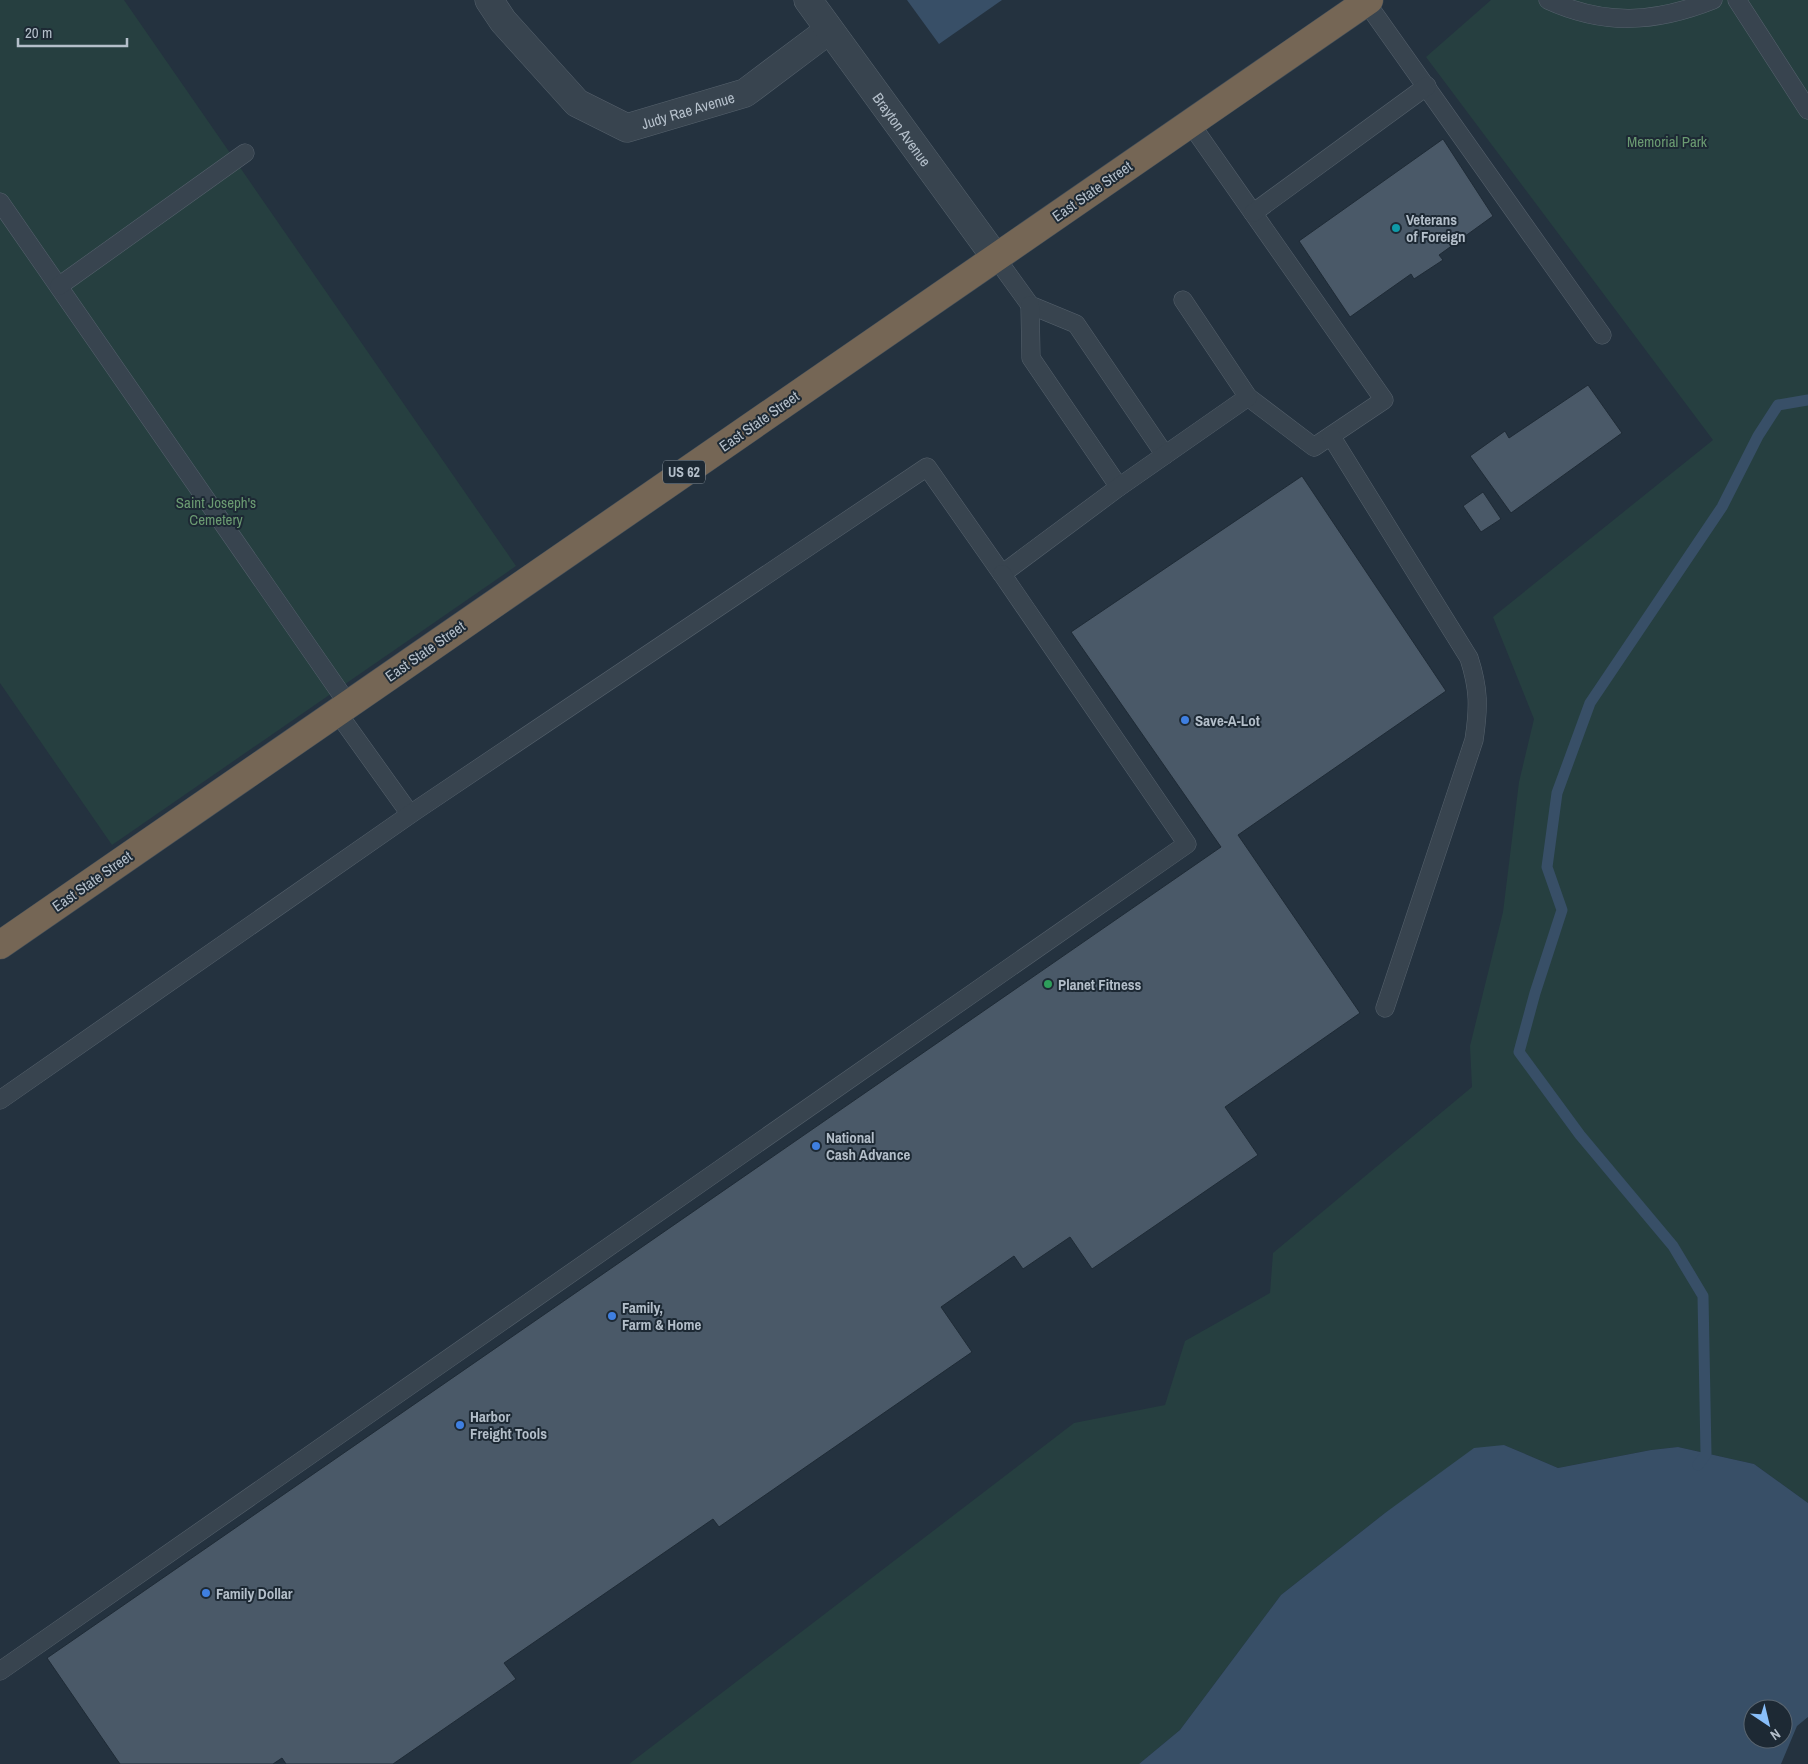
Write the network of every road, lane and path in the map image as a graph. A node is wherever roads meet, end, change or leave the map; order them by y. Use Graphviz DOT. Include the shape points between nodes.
graph roads {
  1 [pos="489,0"];
  2 [pos="808,0"];
  3 [pos="1548,0"];
  4 [pos="1713,0"];
  5 [pos="1737,0"];
  6 [pos="1367,1"];
  7 [pos="829,30"];
  8 [pos="1427,86"];
  9 [pos="1808,110"];
  10 [pos="1190,123"];
  11 [pos="245,153"];
  12 [pos="0,202"];
  13 [pos="1253,214"];
  14 [pos="996,258"];
  15 [pos="59,286"];
  16 [pos="1183,300"];
  17 [pos="1030,305"];
  18 [pos="1602,335"];
  19 [pos="1248,398"];
  20 [pos="1331,436"];
  21 [pos="1165,455"];
  22 [pos="1119,487"];
  23 [pos="1002,574"];
  24 [pos="343,708"];
  25 [pos="410,814"];
  26 [pos="0,945"];
  27 [pos="1385,1008"];
  28 [pos="0,1100"];
  29 [pos="0,1671"];
  1 -- 7 [label="street, Judy Rae Avenue" via="577,103 627,128 745,93"];
  2 -- 7 [label="street, Brayton Avenue"];
  3 -- 4 [label="lane" via="1571,11 1618,20 1663,16"];
  5 -- 9 [label="lane"];
  6 -- 8 [label="lane"];
  6 -- 10 [label="highway, East State Street / US 62"];
  7 -- 14 [label="street, Brayton Avenue"];
  8 -- 13 [label="lane"];
  8 -- 18 [label="lane"];
  10 -- 13 [label="lane"];
  10 -- 14 [label="highway, East State Street / US 62"];
  11 -- 15 [label="lane"];
  12 -- 15 [label="lane"];
  13 -- 20 [label="lane" via="1384,400"];
  14 -- 17 [label="lane"];
  14 -- 24 [label="highway, East State Street / US 62"];
  15 -- 24 [label="lane"];
  16 -- 19 [label="lane"];
  17 -- 21 [label="lane" via="1076,324"];
  17 -- 22 [label="lane" via="1031,358"];
  19 -- 20 [label="lane" via="1314,447"];
  19 -- 21 [label="lane"];
  20 -- 27 [label="lane" via="1469,658 1477,683 1479,706 1474,740"];
  21 -- 22 [label="lane"];
  22 -- 23 [label="lane"];
  23 -- 25 [label="lane" via="927,467"];
  23 -- 29 [label="lane" via="1187,844"];
  24 -- 25 [label="lane"];
  24 -- 26 [label="highway, East State Street / US 62"];
  25 -- 28 [label="lane"];
}
